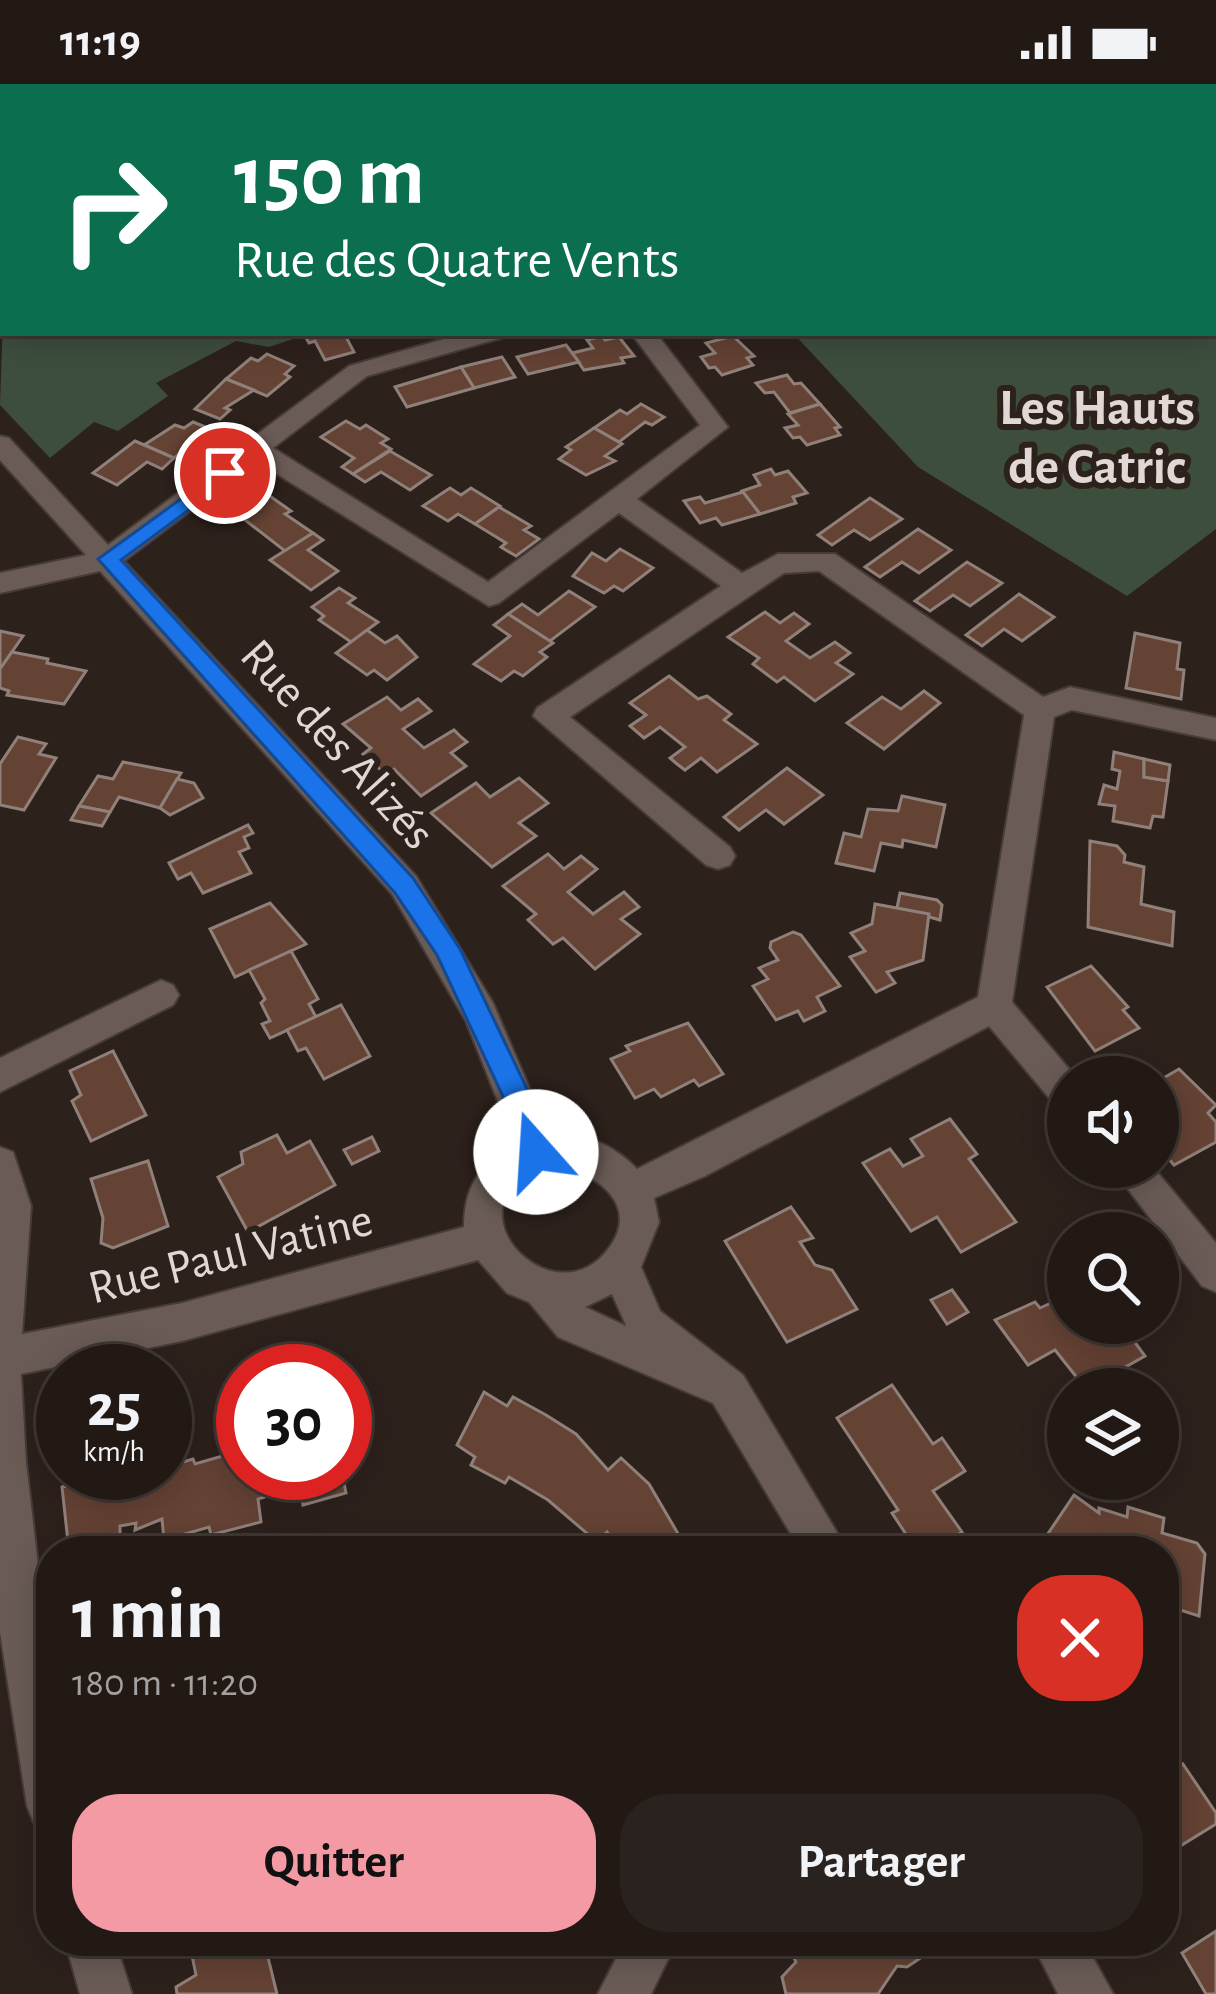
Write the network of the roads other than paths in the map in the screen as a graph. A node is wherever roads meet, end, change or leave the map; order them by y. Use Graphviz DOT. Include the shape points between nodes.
graph roads {
  1 [pos="475,336"];
  2 [pos="645,336"];
  3 [pos="0,444"];
  4 [pos="257,449"];
  5 [pos="618,499"];
  6 [pos="108,559"];
  7 [pos="0,583"];
  8 [pos="741,586"];
  9 [pos="1040,711"];
  10 [pos="1216,729"];
  11 [pos="718,856"];
  12 [pos="161,995"];
  13 [pos="994,1006"];
  14 [pos="1047,1069"];
  15 [pos="0,1076"];
  16 [pos="536,1152"];
  17 [pos="0,1164"];
  18 [pos="1150,1188"];
  19 [pos="632,1189"];
  20 [pos="485,1240"];
  21 [pos="1209,1250"];
  22 [pos="620,1265"];
  23 [pos="544,1290"];
  24 [pos="0,1358"];
  25 [pos="728,1389"];
  26 [pos="817,1536"];
  27 [pos="36,1644"];
  28 [pos="95,1956"];
  29 [pos="644,1956"];
  30 [pos="1065,1956"];
  31 [pos="106,1994"];
  32 [pos="624,1994"];
  33 [pos="1087,1994"];
  1 -- 4 [label="street" via="358,371"];
  2 -- 5 [label="street" via="715,427"];
  3 -- 6 [label="street, Rue des Alizés"];
  4 -- 5 [label="street" via="489,596"];
  4 -- 6 [label="street"];
  5 -- 8 [label="street"];
  6 -- 7 [label="street"];
  6 -- 16 [label="street, Rue des Alizés" via="404,886 447,949"];
  8 -- 9 [label="street" via="778,564 825,561"];
  8 -- 11 [label="street" via="548,716"];
  9 -- 10 [label="street" via="1070,698"];
  9 -- 13 [label="street"];
  12 -- 15 [label="street"];
  13 -- 14 [label="street"];
  13 -- 19 [label="street"];
  16 -- 19 [label="street" via="602,1158"];
  16 -- 20 [label="street" via="498,1177 486,1196"];
  17 -- 24 [label="street" via="13,1206"];
  18 -- 21 [label="street"];
  19 -- 22 [label="street" via="638,1228"];
  20 -- 23 [label="street" via="507,1272"];
  20 -- 24 [label="street, Rue Paul Vatine" via="182,1322"];
  22 -- 23 [label="street" via="572,1290"];
  22 -- 25 [label="street" via="646,1325"];
  23 -- 25 [label="street" via="572,1322"];
  24 -- 27 [label="street"];
  25 -- 26 [label="street"];
  28 -- 31 [label="street"];
  29 -- 32 [label="street"];
  30 -- 33 [label="street"];
}
